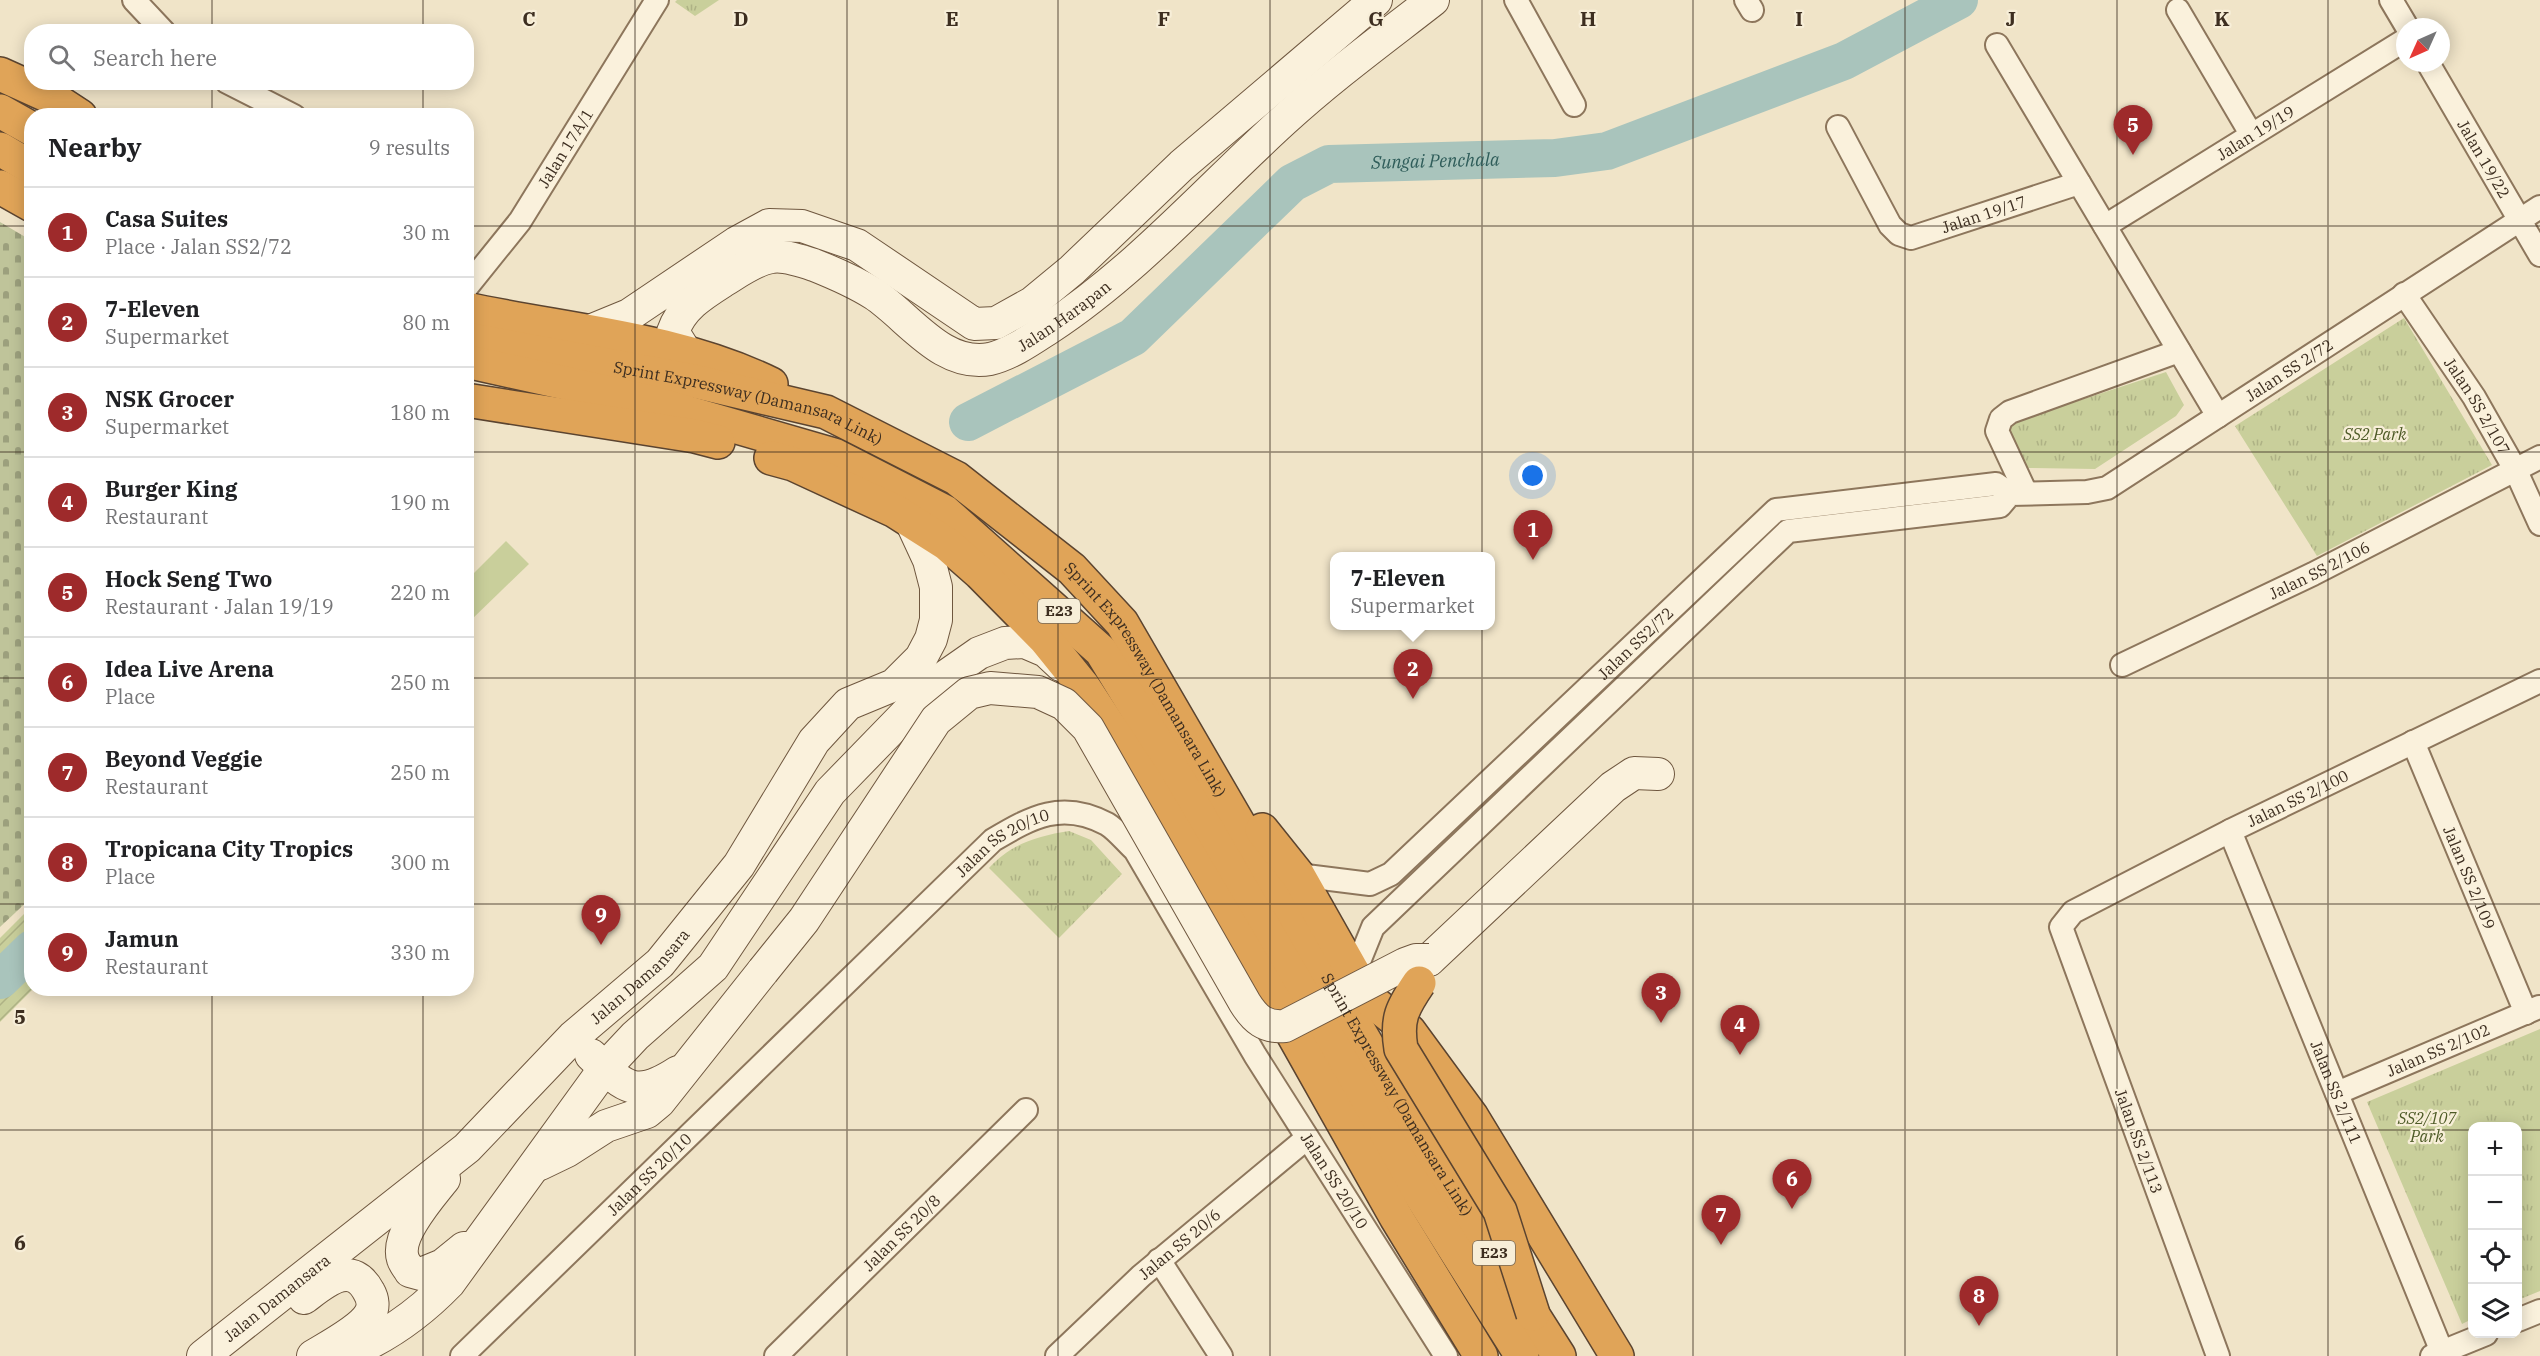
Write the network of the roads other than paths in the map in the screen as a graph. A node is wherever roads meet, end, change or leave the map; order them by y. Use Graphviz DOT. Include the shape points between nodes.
graph roads {
  1 [pos="134,0"];
  2 [pos="657,0"];
  3 [pos="1376,0"];
  4 [pos="1433,0"];
  5 [pos="1516,0"];
  6 [pos="2391,0"];
  7 [pos="2178,10"];
  8 [pos="2402,18"];
  9 [pos="156,24"];
  10 [pos="1997,45"];
  11 [pos="2396,45"];
  12 [pos="0,51"];
  13 [pos="2433,72"];
  14 [pos="24,73"];
  15 [pos="0,74"];
  16 [pos="24,81"];
  17 [pos="44,90"];
  18 [pos="243,90"];
  19 [pos="1574,105"];
  20 [pos="69,108"];
  21 [pos="278,108"];
  22 [pos="0,111"];
  23 [pos="24,124"];
  24 [pos="1838,128"];
  25 [pos="2251,134"];
  26 [pos="0,149"];
  27 [pos="24,163"];
  28 [pos="2079,183"];
  29 [pos="0,187"];
  30 [pos="24,200"];
  31 [pos="2540,207"];
  32 [pos="2520,220"];
  33 [pos="2104,226"];
  34 [pos="2540,255"];
  35 [pos="474,278"];
  36 [pos="2404,294"];
  37 [pos="474,310"];
  38 [pos="590,331"];
  39 [pos="474,340"];
  40 [pos="685,351"];
  41 [pos="2179,351"];
  42 [pos="474,363"];
  43 [pos="474,401"];
  44 [pos="826,412"];
  45 [pos="2218,416"];
  46 [pos="2540,457"];
  47 [pos="2516,471"];
  48 [pos="2018,493"];
  49 [pos="1856,512"];
  50 [pos="910,519"];
  51 [pos="2540,524"];
  52 [pos="2122,665"];
  53 [pos="2540,681"];
  54 [pos="894,686"];
  55 [pos="1083,686"];
  56 [pos="2414,742"];
  57 [pos="1658,774"];
  58 [pos="830,792"];
  59 [pos="1223,796"];
  60 [pos="2230,831"];
  61 [pos="1298,875"];
  62 [pos="2061,927"];
  63 [pos="1429,960"];
  64 [pos="1354,974"];
  65 [pos="1262,979"];
  66 [pos="1222,998"];
  67 [pos="2533,1010"];
  68 [pos="573,1037"];
  69 [pos="688,1067"];
  70 [pos="605,1068"];
  71 [pos="2337,1093"];
  72 [pos="1026,1110"];
  73 [pos="1307,1138"];
  74 [pos="467,1148"];
  75 [pos="1415,1159"];
  76 [pos="534,1167"];
  77 [pos="495,1222"];
  78 [pos="1159,1260"];
  79 [pos="2540,1311"];
  80 [pos="1533,1314"];
  81 [pos="2522,1318"];
  82 [pos="2476,1338"];
  83 [pos="2437,1354"];
  84 [pos="203,1356"];
  85 [pos="212,1356"];
  86 [pos="314,1356"];
  87 [pos="340,1356"];
  88 [pos="462,1356"];
  89 [pos="776,1356"];
  90 [pos="1057,1356"];
  91 [pos="1221,1356"];
  92 [pos="1446,1356"];
  93 [pos="1482,1356"];
  94 [pos="1522,1356"];
  95 [pos="1559,1356"];
  96 [pos="1617,1356"];
  97 [pos="2218,1356"];
  1 -- 9 [label="street"];
  2 -- 35 [label="street, Jalan 17A/1" via="520,221"];
  3 -- 38 [label="main road" via="1182,165 1072,270 1032,303 996,323 974,324 857,245 802,226 769,225 629,315"];
  4 -- 40 [label="main road, Jalan Harapan" via="1287,118 1124,272 1061,320 1012,350 970,361 957,357 874,294 836,273 772,256 703,294 677,317 673,332"];
  5 -- 19 [label="street"];
  6 -- 8 [label="street"];
  7 -- 25 [label="street"];
  10 -- 28 [label="street"];
  11 -- 25 [label="street, Jalan 19/19"];
  12 -- 14 [label="highway"];
  13 -- 32 [label="street, Jalan 19/22"];
  15 -- 16 [label="highway"];
  17 -- 20 [label="highway"];
  18 -- 21 [label="street"];
  22 -- 23 [label="highway"];
  24 -- 28 [label="street, Jalan 19/17" via="1890,225 1911,238"];
  25 -- 33 [label="street, Jalan 19/19"];
  26 -- 27 [label="highway"];
  28 -- 33 [label="street"];
  29 -- 30 [label="highway"];
  31 -- 32 [label="street, Jalan SS 2/72"];
  32 -- 34 [label="street, Jalan 19/22"];
  32 -- 36 [label="street, Jalan SS 2/72"];
  33 -- 41 [label="street"];
  36 -- 45 [label="street, Jalan SS 2/72"];
  36 -- 47 [label="street, Jalan SS 2/107" via="2474,397"];
  37 -- 38 [label="highway"];
  38 -- 40 [label="highway"];
  39 -- 44 [label="highway, Sprint Expressway (Damansara Link) / E23" via="694,381"];
  40 -- 44 [label="highway" via="738,368"];
  41 -- 45 [label="street"];
  41 -- 48 [label="street" via="2010,412 2001,419 1997,431"];
  42 -- 75 [label="highway, Sprint Expressway (Damansara Link) / E23" via="651,402 834,455 945,512 1101,651"];
  43 -- 50 [label="highway" via="695,436 792,464"];
  44 -- 59 [label="highway, Sprint Expressway (Damansara Link) / E23" via="956,478 1072,569 1122,623"];
  45 -- 48 [label="street, Jalan SS 2/72" via="2107,488"];
  46 -- 47 [label="street, Jalan SS 2/106"];
  47 -- 51 [label="street, Jalan SS 2/107"];
  47 -- 52 [label="street, Jalan SS 2/106"];
  48 -- 49 [label="street, Jalan SS2/72" via="1996,484 1949,501"];
  49 -- 61 [label="street, Jalan SS2/72" via="1776,510 1391,874 1370,884"];
  49 -- 64 [label="street, Jalan SS2/72" via="1788,531 1373,927"];
  50 -- 54 [label="main road, Jalan Damansara" via="929,560 936,587 936,620 921,658"];
  50 -- 55 [label="highway" via="980,573 1045,639"];
  53 -- 56 [label="street, Jalan SS 2/100"];
  54 -- 58 [label="main road" via="883,713 843,761"];
  54 -- 68 [label="main road, Jalan Damansara" via="848,704 814,741 739,865 680,940 660,963"];
  55 -- 58 [label="main road" via="1046,651 1025,642 1005,643 979,653 936,683"];
  55 -- 65 [label="highway" via="1149,787"];
  56 -- 60 [label="street, Jalan SS 2/100"];
  56 -- 67 [label="street, Jalan SS 2/109"];
  57 -- 63 [label="main road" via="1634,773 1613,787"];
  58 -- 70 [label="main road" via="713,967"];
  59 -- 61 [label="highway" via="1247,810"];
  59 -- 75 [label="highway, Sprint Expressway (Damansara Link) / E23"];
  60 -- 62 [label="street, Jalan SS 2/100" via="2073,912"];
  60 -- 71 [label="street, Jalan SS 2/111"];
  61 -- 64 [label="highway"];
  62 -- 97 [label="street, Jalan SS 2/113"];
  63 -- 69 [label="main road, bridge" via="1405,964 1285,1026 1261,1022 1245,1003 1088,728 1064,704 1038,692 990,688 969,693 936,720 804,920"];
  63 -- 80 [label="highway, bridge" via="1425,974 1402,1008 1398,1031 1401,1049 1500,1211"];
  64 -- 96 [label="highway" via="1373,1002 1409,1030 1472,1117"];
  65 -- 66 [label="street"];
  65 -- 93 [label="highway" via="1391,1208"];
  66 -- 73 [label="street, Jalan SS 20/10"];
  66 -- 88 [label="street, Jalan SS 20/10" via="1135,850 1109,825 1080,813 1046,813 1023,822 993,840"];
  67 -- 71 [label="street, Jalan SS 2/102"];
  68 -- 70 [label="main road"];
  68 -- 74 [label="main road, Jalan Damansara"];
  69 -- 70 [label="main road" via="658,1085 639,1089"];
  69 -- 76 [label="main road" via="647,1112 606,1126"];
  70 -- 76 [label="main road"];
  71 -- 83 [label="street, Jalan SS 2/111"];
  72 -- 89 [label="street, Jalan SS 20/8"];
  73 -- 78 [label="street, Jalan SS 20/6"];
  73 -- 92 [label="street, Jalan SS 20/10"];
  74 -- 77 [label="main road" via="405,1233 402,1259 410,1271 421,1274 443,1265"];
  74 -- 84 [label="main road, Jalan Damansara"];
  75 -- 80 [label="highway, Sprint Expressway (Damansara Link) / E23, bridge"];
  75 -- 94 [label="highway, Sprint Expressway (Damansara Link) / E23"];
  76 -- 77 [label="main road"];
  77 -- 87 [label="main road" via="424,1309 363,1348"];
  78 -- 90 [label="street, Jalan SS 20/6"];
  78 -- 91 [label="street"];
  79 -- 81 [label="street"];
  80 -- 95 [label="highway, Sprint Expressway (Damansara Link) / E23"];
  82 -- 83 [label="street"];
  85 -- 86 [label="main road" via="244,1341 332,1278 347,1274 359,1279 373,1303 370,1315"];
}
